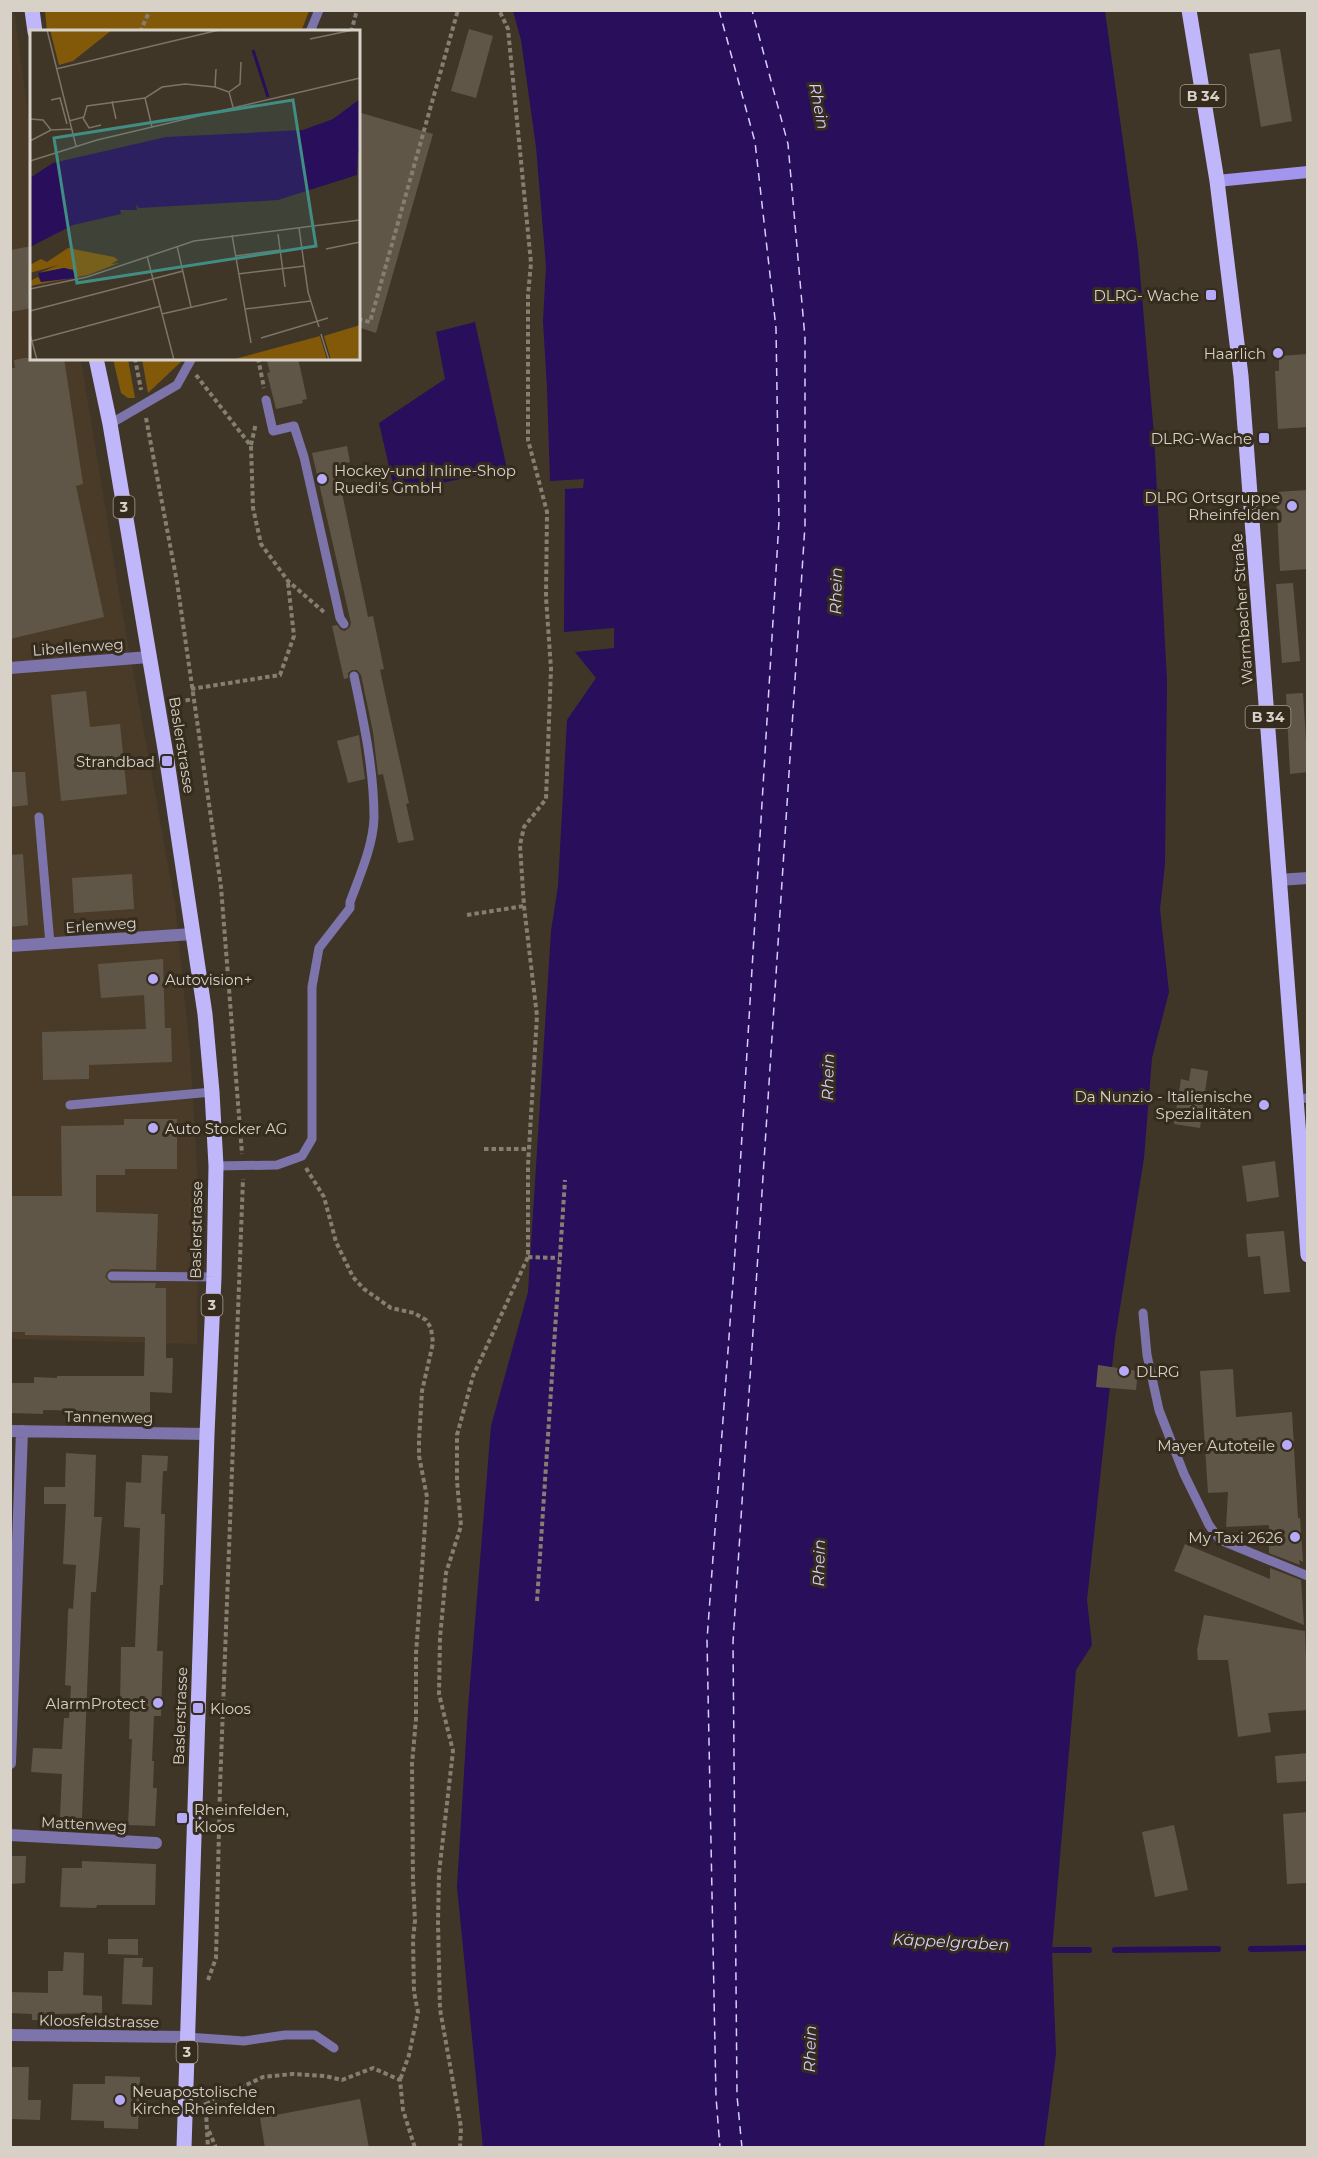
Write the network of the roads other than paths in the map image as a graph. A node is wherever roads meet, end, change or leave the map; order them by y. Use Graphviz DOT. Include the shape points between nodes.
graph roads {
  1 [pos="32,10"];
  2 [pos="319,10"];
  3 [pos="1189,10"];
  4 [pos="35,30"];
  5 [pos="311,30"];
  6 [pos="1308,172"];
  7 [pos="1217,181"];
  8 [pos="96,360"];
  9 [pos="190,362"];
  10 [pos="267,400"];
  11 [pos="110,424"];
  12 [pos="342,621"];
  13 [pos="149,657"];
  14 [pos="10,668"];
  15 [pos="354,676"];
  16 [pos="39,817"];
  17 [pos="1308,878"];
  18 [pos="1278,880"];
  19 [pos="194,934"];
  20 [pos="50,944"];
  21 [pos="10,946"];
  22 [pos="212,1092"];
  23 [pos="1301,1099"];
  24 [pos="70,1105"];
  25 [pos="216,1166"];
  26 [pos="1308,1255"];
  27 [pos="112,1276"];
  28 [pos="213,1277"];
  29 [pos="1143,1313"];
  30 [pos="16,1431"];
  31 [pos="207,1434"];
  32 [pos="1308,1576"];
  33 [pos="10,1763"];
  34 [pos="10,1835"];
  35 [pos="156,1843"];
  36 [pos="10,2035"];
  37 [pos="188,2037"];
  38 [pos="334,2048"];
  39 [pos="184,2148"];
  1 -- 4 [label="main road"];
  2 -- 5 [label="lane"];
  3 -- 7 [label="main road, Warmbacher Straße / B 34"];
  6 -- 7 [label="street"];
  7 -- 18 [label="main road, Warmbacher Straße / B 34" via="1241,376"];
  8 -- 11 [label="main road, Baslerstrasse / 3"];
  9 -- 11 [label="lane" via="177,385"];
  10 -- 12 [label="lane" via="273,431 294,426"];
  11 -- 13 [label="main road, Baslerstrasse / 3"];
  13 -- 14 [label="street, Libellenweg"];
  13 -- 19 [label="main road, Baslerstrasse / 3"];
  15 -- 25 [label="lane" via="368,742 374,819 368,854 350,908 320,948 312,987 312,1139 302,1156 277,1165"];
  16 -- 20 [label="lane"];
  17 -- 18 [label="street"];
  18 -- 23 [label="main road, Warmbacher Straße / B 34"];
  19 -- 20 [label="street, Erlenweg"];
  19 -- 22 [label="main road, Baslerstrasse / 3"];
  20 -- 21 [label="street, Erlenweg"];
  22 -- 24 [label="lane"];
  22 -- 25 [label="main road, Baslerstrasse / 3"];
  23 -- 26 [label="main road, Warmbacher Straße / B 34"];
  25 -- 28 [label="main road, Baslerstrasse / 3"];
  27 -- 28 [label="lane"];
  28 -- 31 [label="main road, Baslerstrasse / 3"];
  29 -- 32 [label="lane" via="1159,1410 1209,1526 1220,1540"];
  30 -- 31 [label="street, Tannenweg"];
  30 -- 33 [label="street"];
  31 -- 37 [label="main road, Baslerstrasse / 3"];
  34 -- 35 [label="street, Mattenweg"];
  36 -- 37 [label="street, Kloosfeldstrasse"];
  37 -- 38 [label="lane" via="244,2041 315,2035"];
  37 -- 39 [label="main road, Baslerstrasse / 3"];
}
